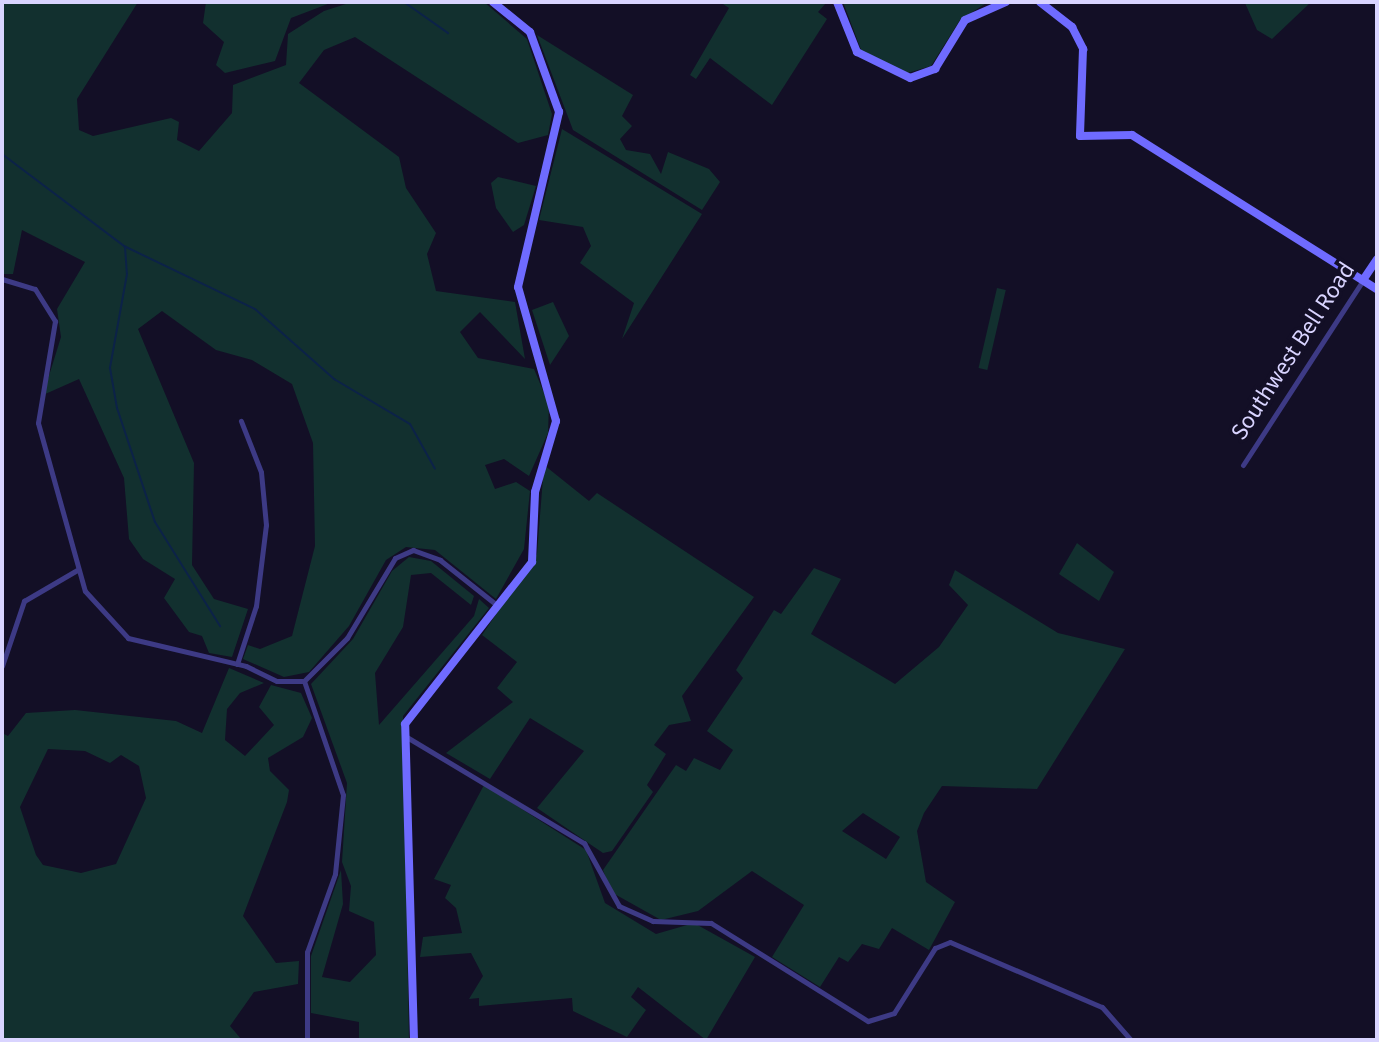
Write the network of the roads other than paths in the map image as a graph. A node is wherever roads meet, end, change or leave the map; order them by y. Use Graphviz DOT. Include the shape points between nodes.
graph roads {
  1 [pos="493,2"];
  2 [pos="837,2"];
  3 [pos="1006,2"];
  4 [pos="1040,2"];
  5 [pos="1377,259"];
  6 [pos="2,279"];
  7 [pos="1363,280"];
  8 [pos="1377,289"];
  9 [pos="241,421"];
  10 [pos="1243,465"];
  11 [pos="77,570"];
  12 [pos="498,607"];
  13 [pos="237,664"];
  14 [pos="2,666"];
  15 [pos="304,681"];
  16 [pos="404,736"];
  17 [pos="307,1040"];
  18 [pos="414,1040"];
  19 [pos="1131,1040"];
  1 -- 12 [label="street" via="530,32 559,112 518,287 556,421 535,492 532,562"];
  2 -- 3 [label="street" via="844,32 860,55 910,78 935,69 965,20"];
  4 -- 7 [label="street" via="1072,27 1083,49 1080,136 1135,136"];
  5 -- 7 [label="street, Southwest Bell Road"];
  6 -- 11 [label="street" via="35,289 55,321 38,423"];
  7 -- 8 [label="street"];
  7 -- 10 [label="street, Southwest Bell Road"];
  9 -- 13 [label="street" via="261,472 266,525 256,606"];
  11 -- 13 [label="street" via="93,605 128,638"];
  11 -- 14 [label="street" via="24,601"];
  12 -- 15 [label="street" via="440,560 404,552 347,638"];
  12 -- 16 [label="street" via="414,707"];
  13 -- 15 [label="street" via="277,681"];
  15 -- 17 [label="street" via="343,795 335,874 307,952"];
  16 -- 18 [label="street"];
  16 -- 19 [label="street" via="584,843 619,906 653,921 711,923 868,1021 894,1013 935,948 950,942 1102,1007"];
}
